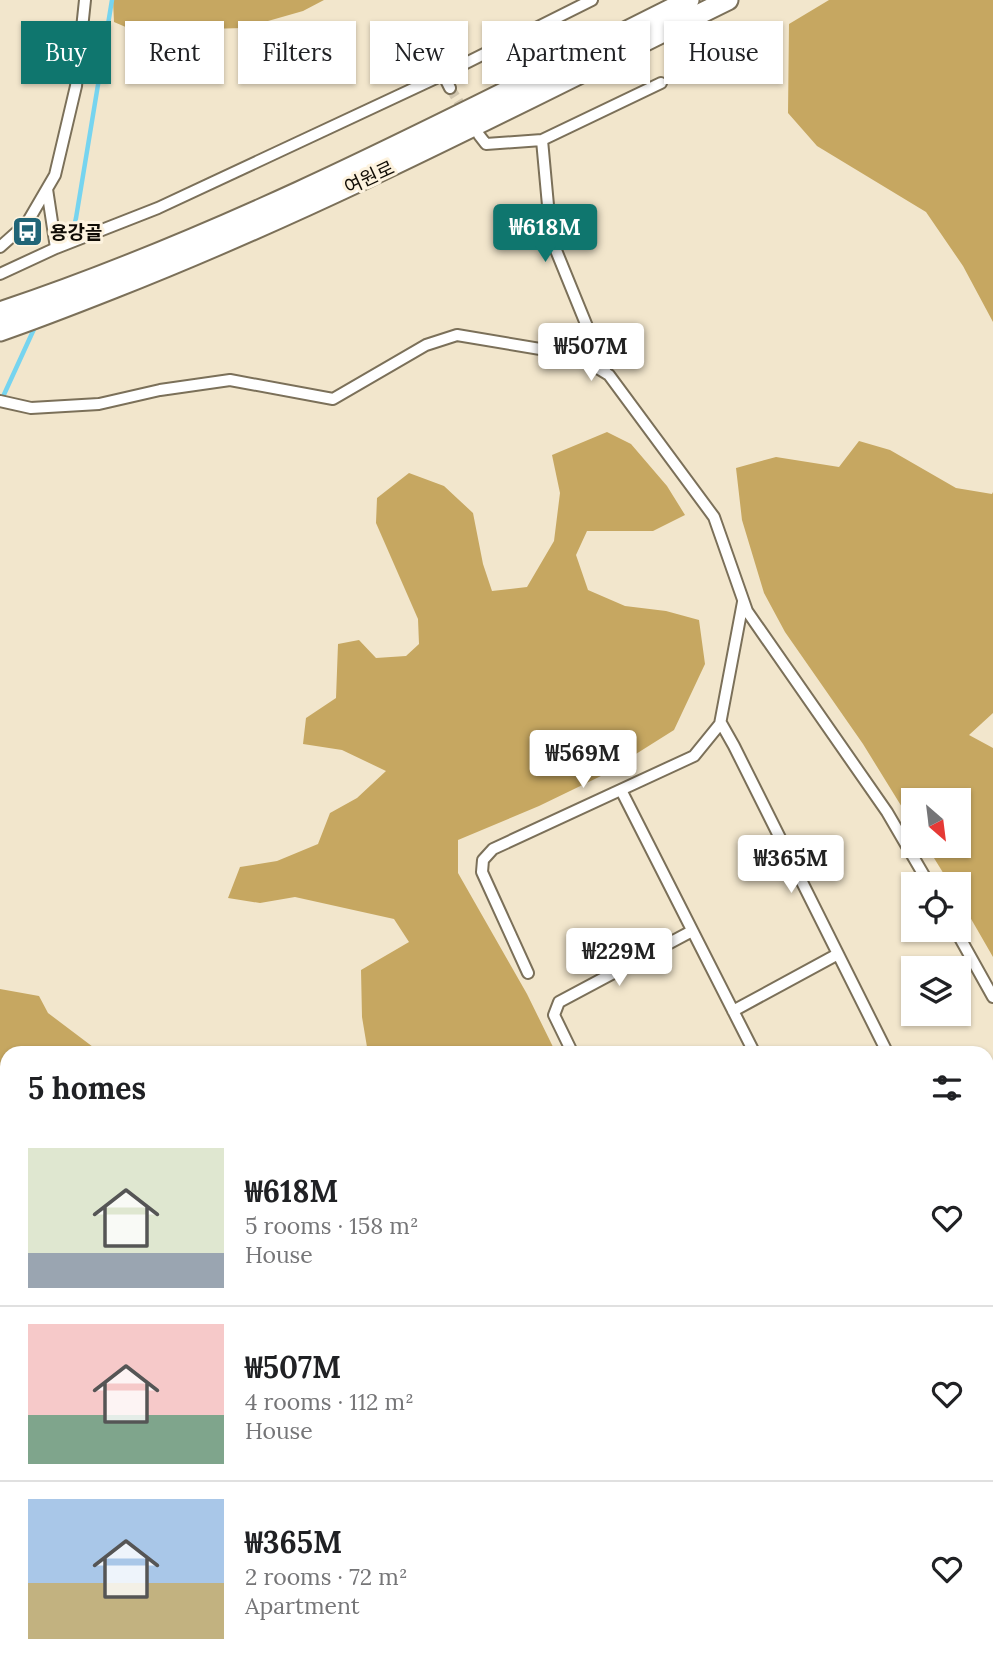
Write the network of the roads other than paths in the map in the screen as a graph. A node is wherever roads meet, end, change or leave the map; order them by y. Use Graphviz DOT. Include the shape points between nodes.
graph roads {
  1 [pos="85,0"];
  2 [pos="592,0"];
  3 [pos="689,0"];
  4 [pos="728,0"];
  5 [pos="468,62"];
  6 [pos="661,83"];
  7 [pos="422,84"];
  8 [pos="448,84"];
  9 [pos="450,88"];
  10 [pos="479,135"];
  11 [pos="542,140"];
  12 [pos="47,189"];
  13 [pos="0,247"];
  14 [pos="56,248"];
  15 [pos="0,274"];
  16 [pos="0,312"];
  17 [pos="0,331"];
  18 [pos="606,373"];
  19 [pos="0,401"];
  20 [pos="743,599"];
  21 [pos="720,723"];
  22 [pos="621,790"];
  23 [pos="922,872"];
  24 [pos="692,931"];
  25 [pos="962,942"];
  26 [pos="838,954"];
  27 [pos="528,972"];
  28 [pos="993,998"];
  29 [pos="733,1011"];
  30 [pos="569,1046"];
  31 [pos="751,1046"];
  32 [pos="884,1046"];
  1 -- 12 [label="street" via="76,86 55,175"];
  2 -- 5 [label="street"];
  3 -- 16 [label="highway, 여원로" via="276,201 155,254"];
  4 -- 17 [label="highway, 여원로" via="284,217"];
  6 -- 11 [label="street"];
  7 -- 14 [label="street" via="158,208"];
  8 -- 9 [label="street"];
  10 -- 11 [label="street" via="486,144"];
  11 -- 18 [label="street" via="551,238"];
  12 -- 13 [label="street" via="27,223"];
  12 -- 14 [label="street"];
  14 -- 15 [label="street"];
  18 -- 19 [label="street" via="576,355 457,335 426,345 333,399 230,380 99,404 31,408"];
  18 -- 20 [label="street" via="714,517"];
  20 -- 21 [label="street"];
  20 -- 23 [label="street" via="887,812"];
  21 -- 22 [label="street" via="694,756"];
  21 -- 26 [label="street"];
  22 -- 24 [label="street"];
  22 -- 27 [label="street" via="493,849 483,860 482,872"];
  24 -- 29 [label="street"];
  24 -- 30 [label="street" via="559,1002 554,1015"];
  25 -- 28 [label="street"];
  26 -- 29 [label="street"];
  26 -- 32 [label="street"];
  29 -- 31 [label="street"];
}
